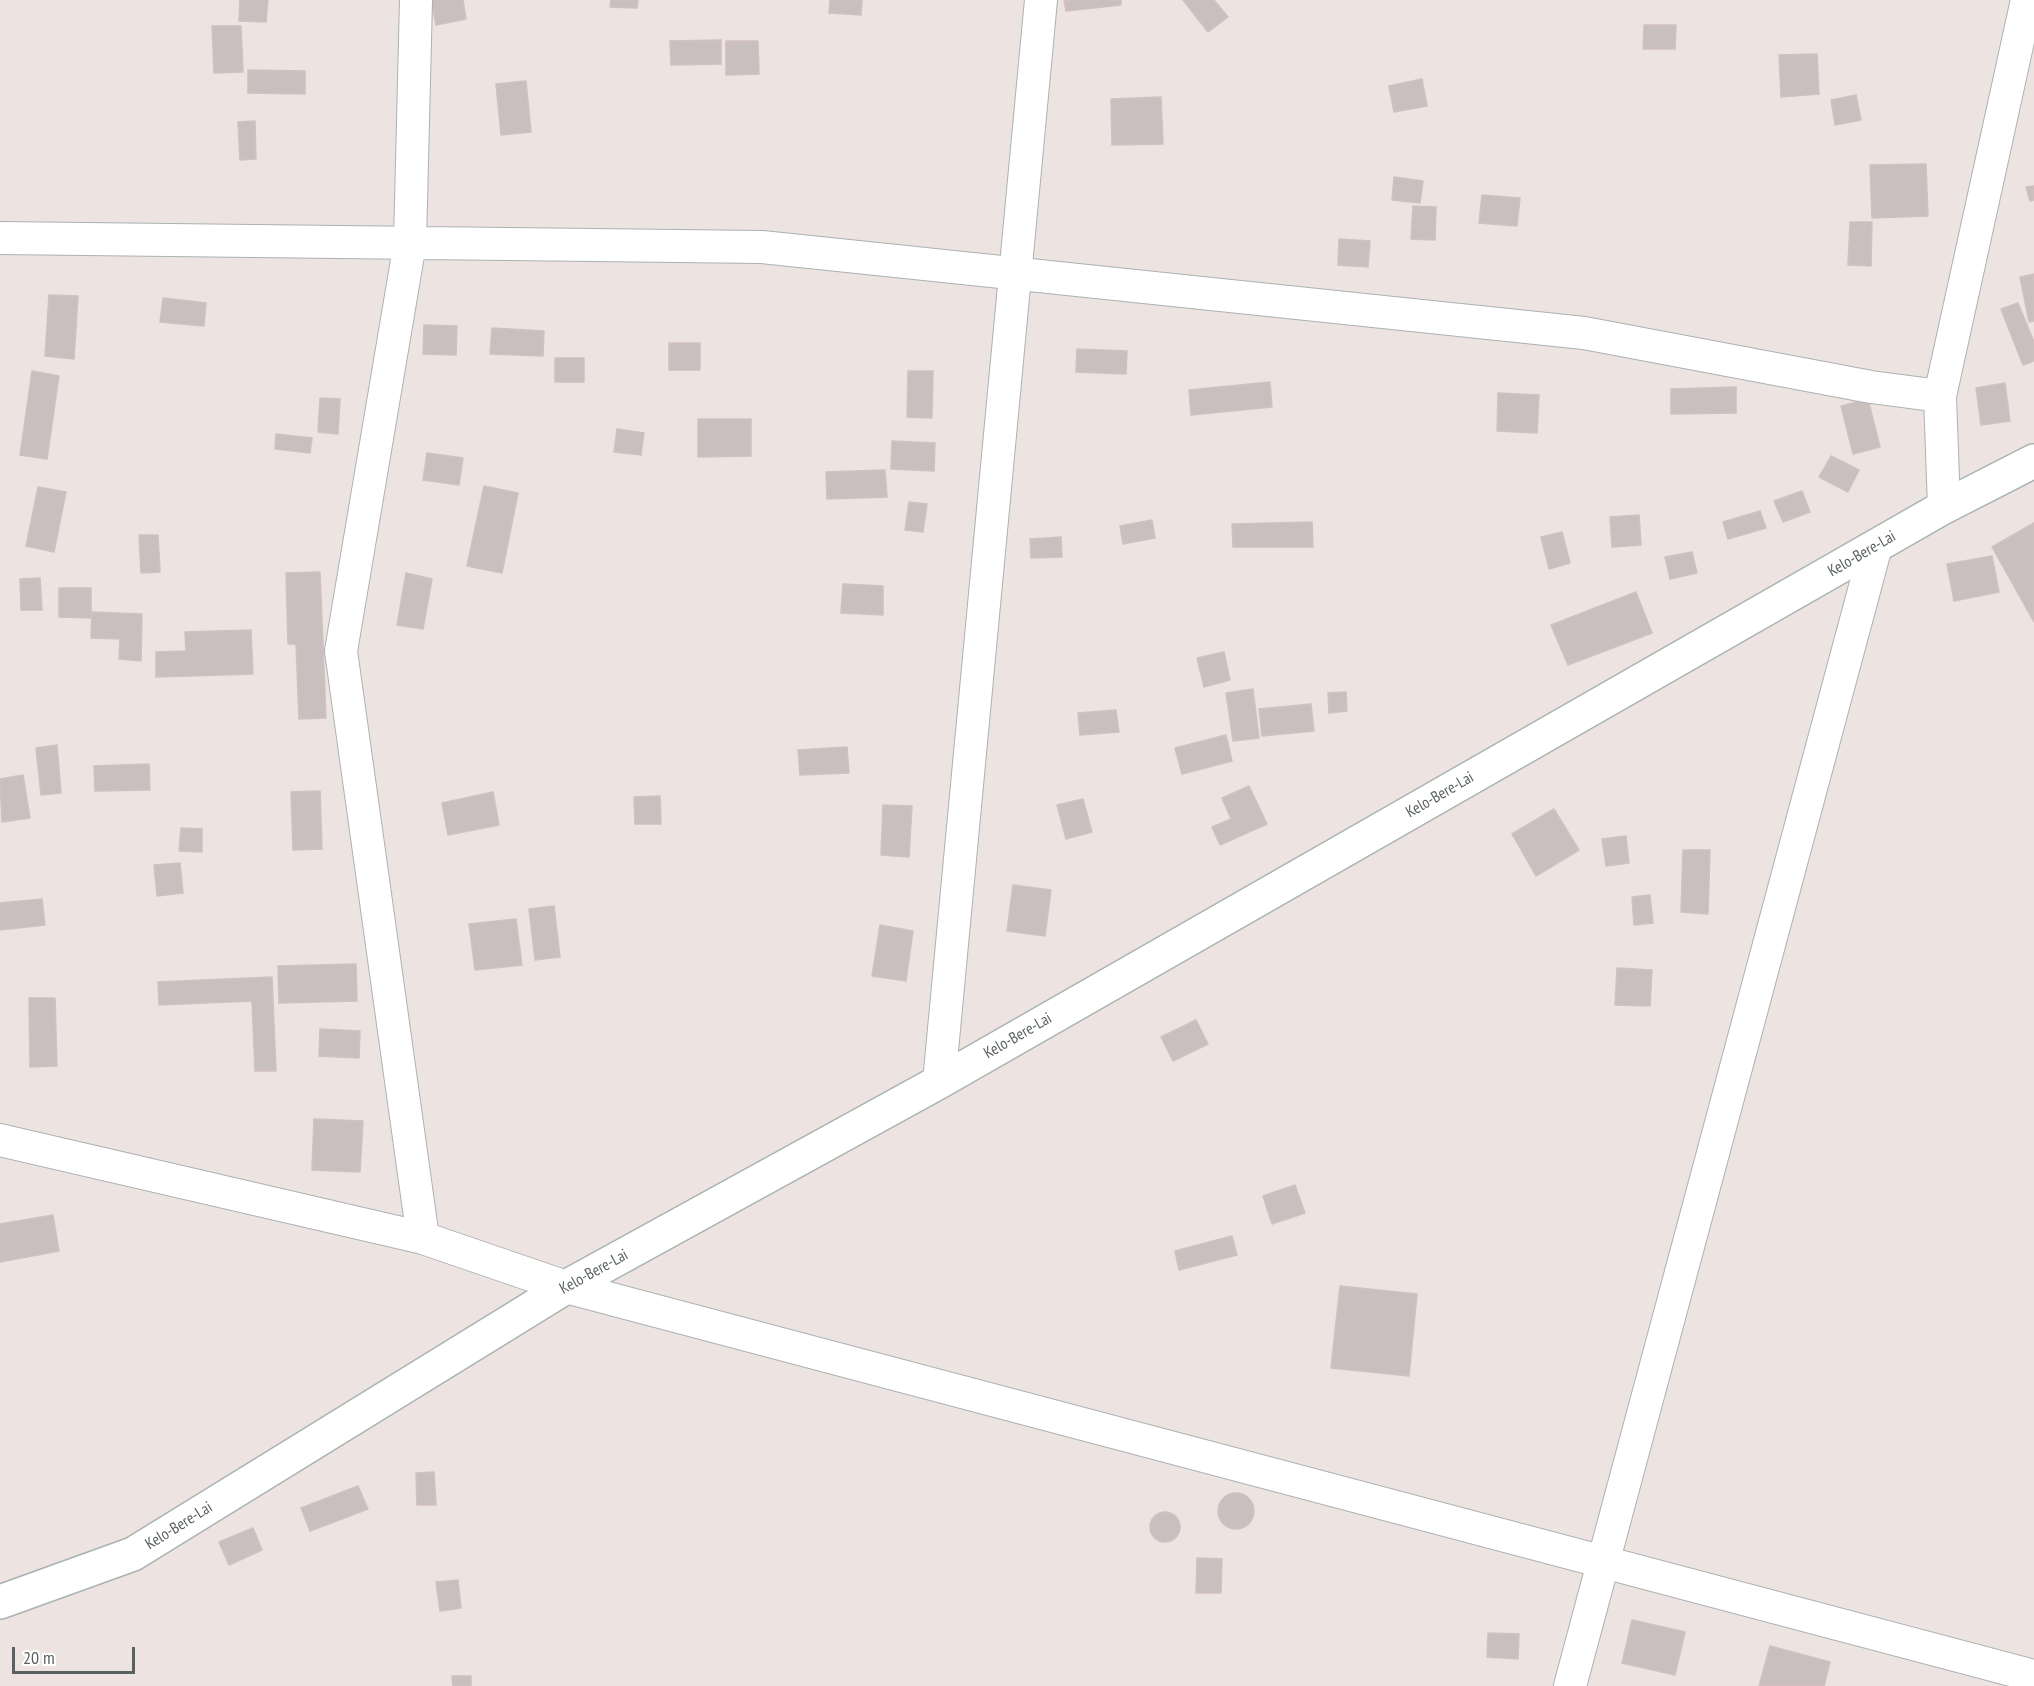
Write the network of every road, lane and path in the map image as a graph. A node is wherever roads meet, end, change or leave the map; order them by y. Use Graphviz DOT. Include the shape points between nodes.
graph roads {
  1 [pos="416,0"];
  2 [pos="1041,0"];
  3 [pos="2027,0"];
  4 [pos="0,238"];
  5 [pos="410,243"];
  6 [pos="1016,272"];
  7 [pos="1940,396"];
  8 [pos="2034,461"];
  9 [pos="1944,507"];
  10 [pos="1876,546"];
  11 [pos="939,1082"];
  12 [pos="0,1140"];
  13 [pos="423,1238"];
  14 [pos="566,1287"];
  15 [pos="1604,1563"];
  16 [pos="0,1602"];
  17 [pos="2034,1676"];
  18 [pos="1570,1686"];
  1 -- 5 [label="street"];
  2 -- 6 [label="street"];
  3 -- 7 [label="street"];
  4 -- 5 [label="street"];
  5 -- 6 [label="street" via="762,247"];
  5 -- 13 [label="street" via="341,651"];
  6 -- 7 [label="street" via="1584,333 1871,387"];
  6 -- 11 [label="street"];
  7 -- 9 [label="street"];
  8 -- 9 [label="main road, Kelo-Bere-Lai"];
  9 -- 10 [label="main road, Kelo-Bere-Lai"];
  10 -- 11 [label="main road, Kelo-Bere-Lai"];
  10 -- 15 [label="street"];
  11 -- 14 [label="main road, Kelo-Bere-Lai"];
  12 -- 13 [label="street"];
  13 -- 14 [label="street"];
  14 -- 15 [label="street"];
  14 -- 16 [label="main road, Kelo-Bere-Lai" via="133,1554"];
  15 -- 17 [label="street"];
  15 -- 18 [label="street"];
}
